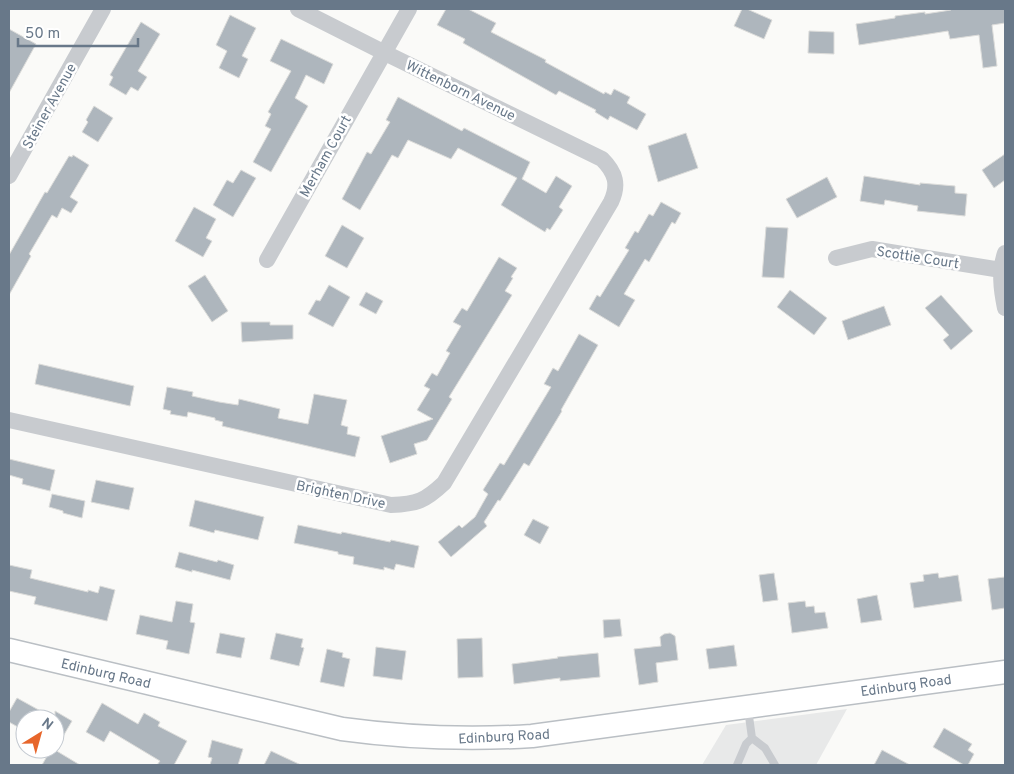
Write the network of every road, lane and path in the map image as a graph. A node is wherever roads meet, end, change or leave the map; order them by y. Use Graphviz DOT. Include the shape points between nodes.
graph roads {
  1 [pos="103,9"];
  2 [pos="298,9"];
  3 [pos="409,9"];
  4 [pos="383,52"];
  5 [pos="9,176"];
  6 [pos="615,179"];
  7 [pos="1005,253"];
  8 [pos="836,258"];
  9 [pos="267,260"];
  10 [pos="1001,270"];
  11 [pos="1005,308"];
  12 [pos="9,420"];
  13 [pos="9,650"];
  14 [pos="1005,672"];
  15 [pos="748,707"];
  16 [pos="752,738"];
  17 [pos="737,765"];
  18 [pos="775,765"];
  1 -- 5 [label="street, Steiner Avenue"];
  2 -- 4 [label="street, Wittenborn Avenue"];
  3 -- 4 [label="street, Merham Court"];
  4 -- 6 [label="street, Wittenborn Avenue" via="602,159 612,168"];
  4 -- 9 [label="street, Merham Court"];
  6 -- 12 [label="street, Brighten Drive" via="615,192 610,202 444,482 431,496 412,504 390,505"];
  7 -- 10 [label="street"];
  8 -- 10 [label="street, Scottie Court" via="872,249"];
  10 -- 11 [label="street"];
  13 -- 15 [label="main road, Edinburg Road" via="342,729 435,739 532,736"];
  14 -- 15 [label="main road, Edinburg Road"];
  15 -- 16 [label="lane"];
  16 -- 17 [label="lane"];
  16 -- 18 [label="lane" via="765,748"];
}
